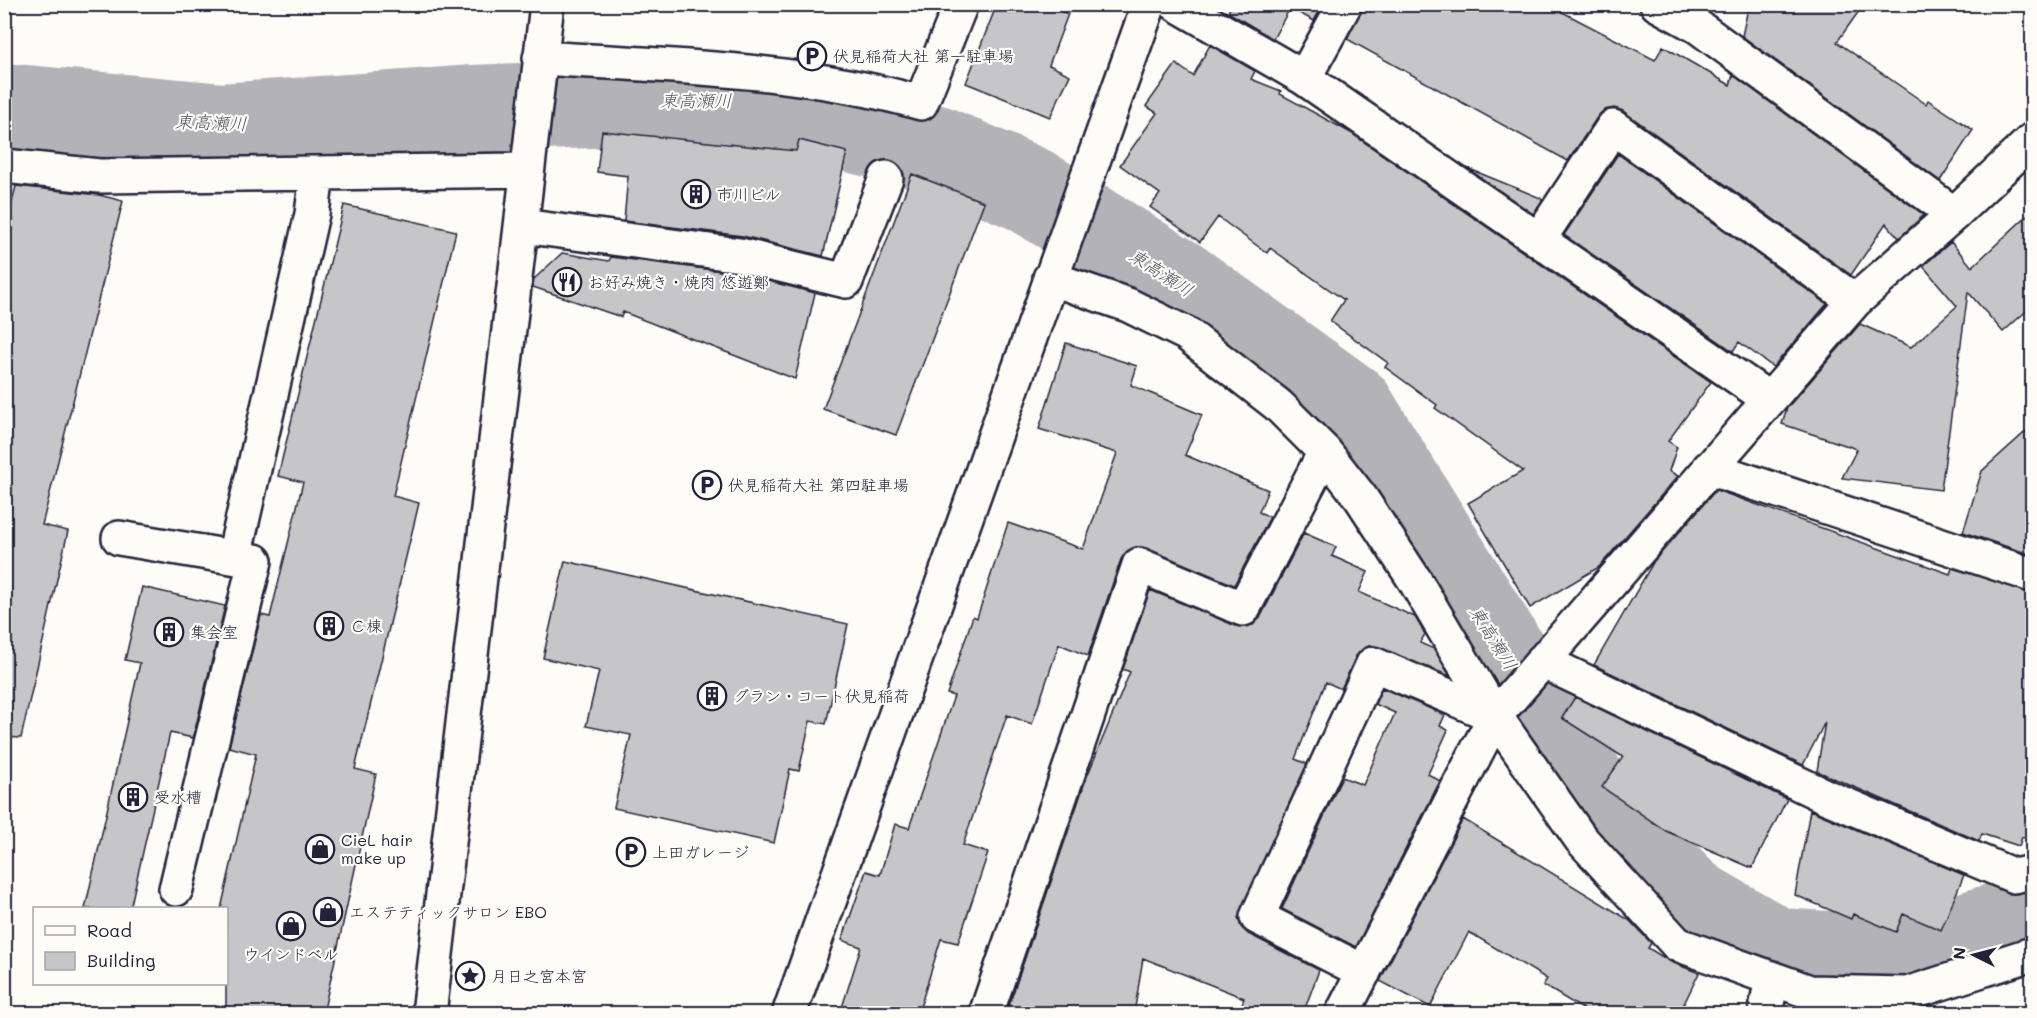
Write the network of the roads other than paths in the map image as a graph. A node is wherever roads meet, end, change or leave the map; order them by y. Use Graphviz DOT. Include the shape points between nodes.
graph roads {
  1 [pos="547,4"];
  2 [pos="962,4"];
  3 [pos="1149,4"];
  4 [pos="1176,4"];
  5 [pos="1345,4"];
  6 [pos="1657,4"];
  7 [pos="540,58"];
  8 [pos="1304,78"];
  9 [pos="2032,140"];
  10 [pos="527,160"];
  11 [pos="4,166"];
  12 [pos="317,174"];
  13 [pos="885,178"];
  14 [pos="1954,214"];
  15 [pos="522,226"];
  16 [pos="1539,239"];
  17 [pos="1055,263"];
  18 [pos="1855,301"];
  19 [pos="1770,399"];
  20 [pos="1325,452"];
  21 [pos="1709,468"];
  22 [pos="119,538"];
  23 [pos="234,557"];
  24 [pos="2032,575"];
  25 [pos="1542,661"];
  26 [pos="1495,716"];
  27 [pos="2032,872"];
  28 [pos="176,889"];
  29 [pos="2032,954"];
  30 [pos="1364,972"];
  31 [pos="1772,978"];
  32 [pos="429,1014"];
  33 [pos="789,1014"];
  34 [pos="986,1014"];
  35 [pos="1342,1014"];
  36 [pos="1766,1014"];
  1 -- 7 [label="street"];
  2 -- 7 [label="street" via="921,103 867,87 717,70"];
  3 -- 17 [label="street"];
  4 -- 8 [label="street"];
  5 -- 8 [label="street"];
  6 -- 14 [label="street" via="1697,26"];
  7 -- 10 [label="street"];
  8 -- 16 [label="street"];
  9 -- 14 [label="street"];
  10 -- 12 [label="street"];
  10 -- 15 [label="street"];
  11 -- 12 [label="street" via="99,176"];
  12 -- 23 [label="street" via="312,214"];
  13 -- 15 [label="street" via="846,281 740,255"];
  14 -- 18 [label="street"];
  15 -- 32 [label="street"];
  16 -- 18 [label="street" via="1613,127"];
  16 -- 19 [label="street"];
  17 -- 20 [label="street" via="1187,334 1278,405"];
  17 -- 33 [label="street"];
  18 -- 19 [label="street"];
  19 -- 21 [label="street"];
  20 -- 26 [label="street" via="1361,498 1414,579"];
  20 -- 34 [label="street" via="1243,609 1139,565"];
  21 -- 24 [label="street"];
  21 -- 25 [label="street"];
  22 -- 23 [label="street"];
  23 -- 28 [label="street" via="255,561"];
  25 -- 26 [label="street"];
  25 -- 27 [label="street" via="1827,797 2014,876"];
  26 -- 30 [label="street"];
  26 -- 30 [label="street" via="1373,664 1257,917"];
  26 -- 31 [label="street" via="1581,839 1677,944"];
  29 -- 31 [label="street" via="1907,994 1810,992"];
  30 -- 35 [label="street"];
  31 -- 36 [label="street"];
}
